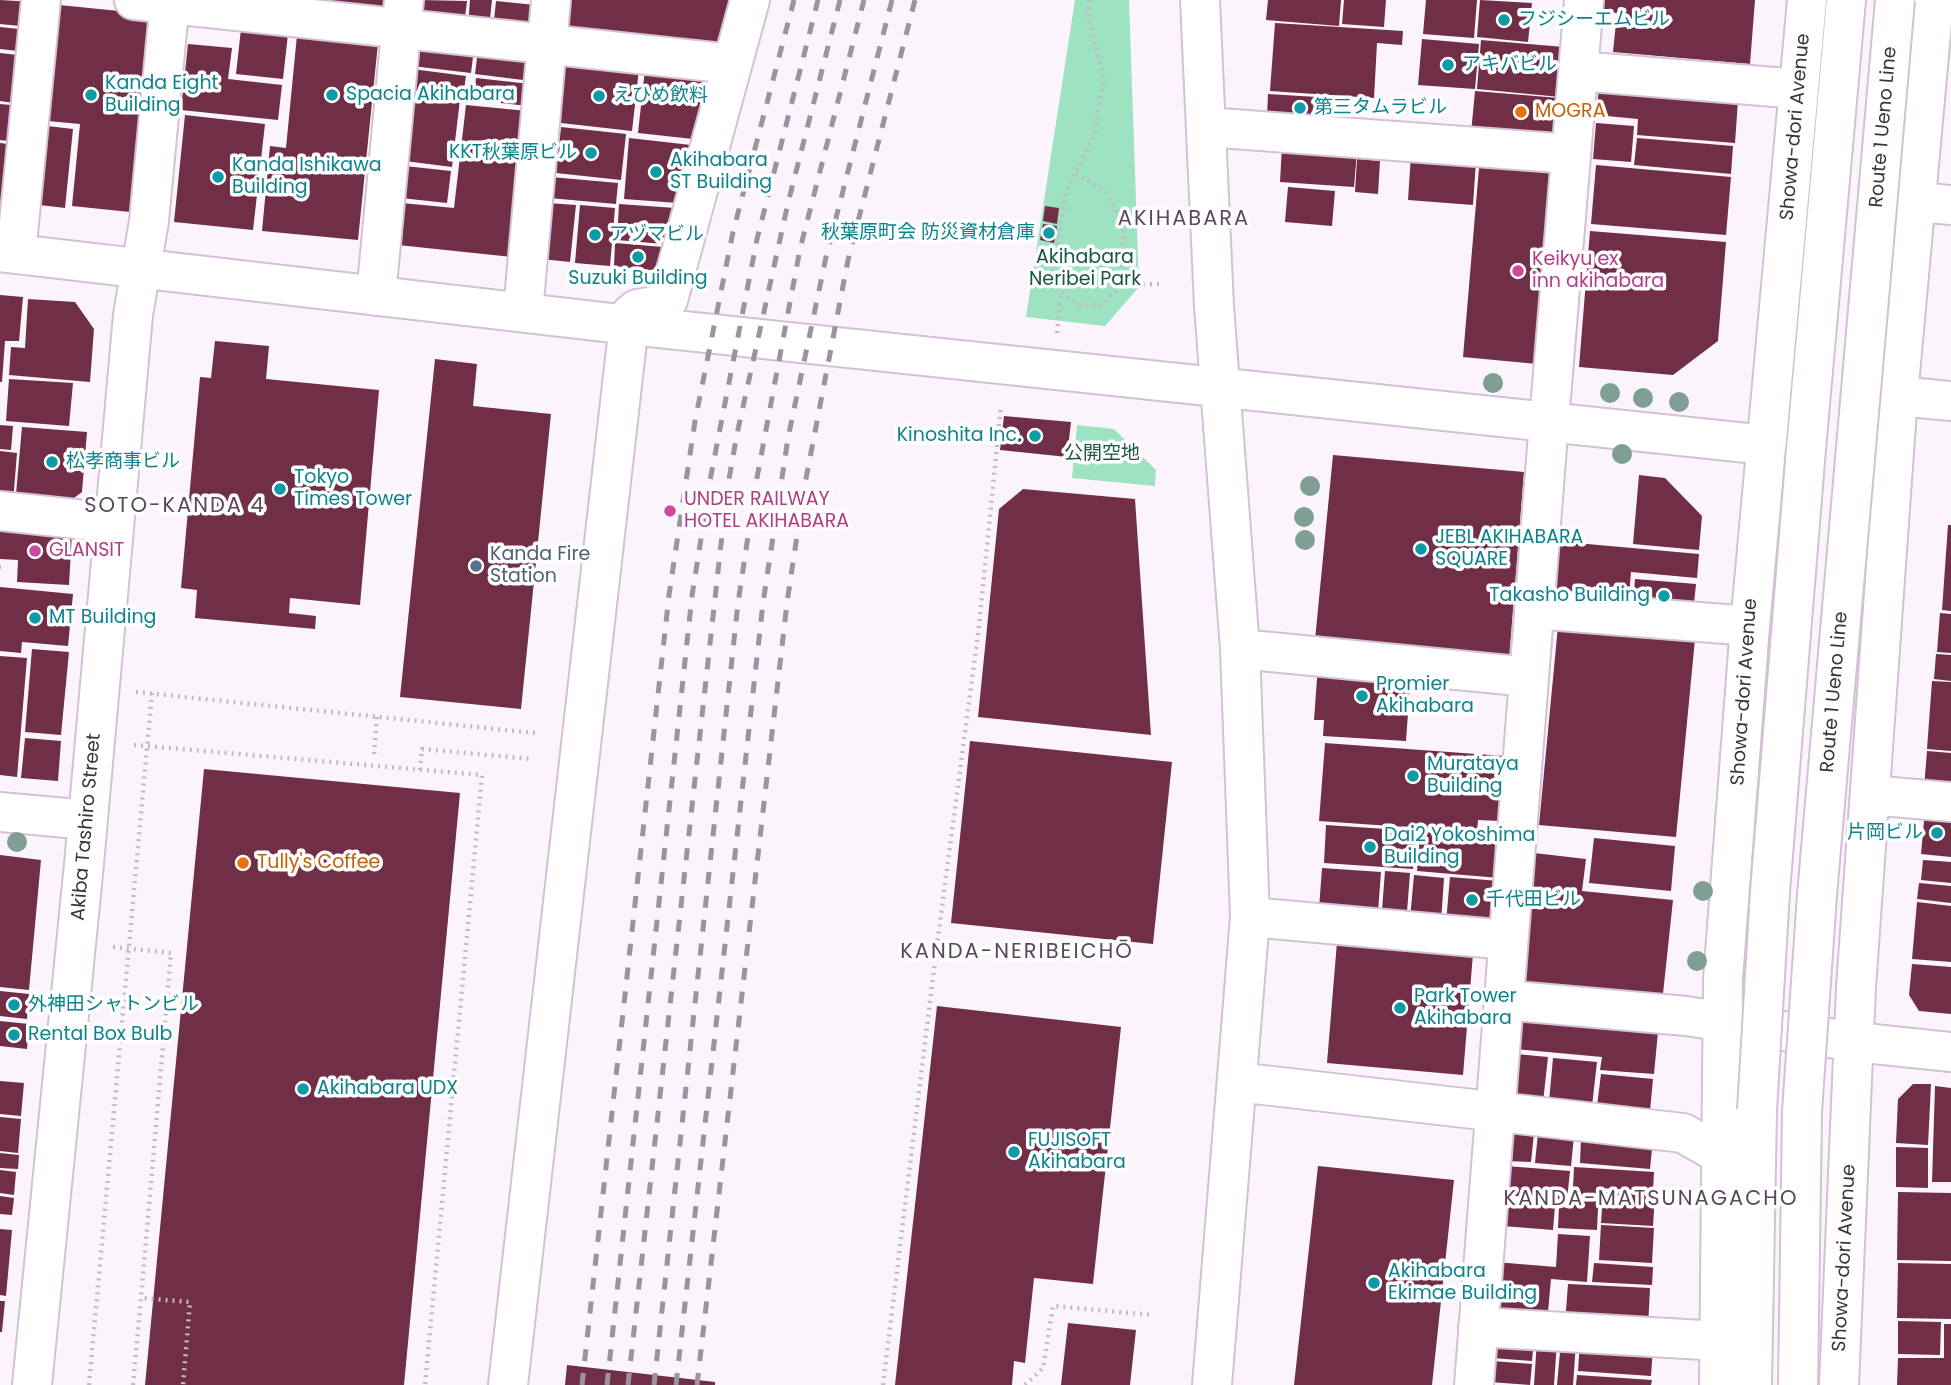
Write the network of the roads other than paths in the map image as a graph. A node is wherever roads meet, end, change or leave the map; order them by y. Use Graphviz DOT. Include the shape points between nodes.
graph roads {
  1 [pos="41,0"];
  2 [pos="551,0"];
  3 [pos="750,0"];
  4 [pos="1200,0"];
  5 [pos="1584,0"];
  6 [pos="1807,0"];
  7 [pos="1846,0"];
  8 [pos="1895,0"];
  9 [pos="1934,0"];
  10 [pos="158,1"];
  11 [pos="403,14"];
  12 [pos="547,44"];
  13 [pos="732,64"];
  14 [pos="1578,71"];
  15 [pos="1799,89"];
  16 [pos="1206,127"];
  17 [pos="1571,154"];
  18 [pos="1933,204"];
  19 [pos="8,253"];
  20 [pos="142,269"];
  21 [pos="376,296"];
  22 [pos="523,312"];
  23 [pos="629,325"];
  24 [pos="1219,386"];
  25 [pos="1898,396"];
  26 [pos="1951,401"];
  27 [pos="1549,421"];
  28 [pos="1766,445"];
  29 [pos="0,511"];
  30 [pos="114,523"];
  31 [pos="1534,609"];
  32 [pos="1750,626"];
  33 [pos="1240,649"];
  34 [pos="1529,677"];
  35 [pos="1870,795"];
  36 [pos="1951,803"];
  37 [pos="0,812"];
  38 [pos="88,820"];
  39 [pos="1250,917"];
  40 [pos="1508,940"];
  41 [pos="1504,1000"];
  42 [pos="1722,1021"];
  43 [pos="1855,1042"];
  44 [pos="1951,1052"];
  45 [pos="1237,1082"];
  46 [pos="1495,1112"];
  47 [pos="1723,1156"];
  48 [pos="1478,1326"];
  49 [pos="1720,1341"];
  50 [pos="32,1385"];
  51 [pos="508,1385"];
  52 [pos="1212,1385"];
  53 [pos="1474,1385"];
  54 [pos="1719,1385"];
  55 [pos="1752,1385"];
  56 [pos="1798,1385"];
  57 [pos="1839,1385"];
  1 -- 19 [label="main road"];
  2 -- 12 [label="main road"];
  3 -- 13 [label="main road"];
  4 -- 16 [label="main road"];
  5 -- 14 [label="main road"];
  6 -- 15 [label="main road, Showa-dori Avenue"];
  7 -- 55 [label="main road, bridge" via="1770,892 1757,1110"];
  8 -- 56 [label="main road, Route 1 Ueno Line, bridge" via="1817,895 1802,1112"];
  9 -- 18 [label="main road, Showa-dori Avenue"];
  10 -- 11 [label="main road"];
  10 -- 20 [label="main road, Akiba Tashiro Street"];
  11 -- 12 [label="main road"];
  11 -- 21 [label="main road"];
  12 -- 13 [label="main road"];
  12 -- 22 [label="main road"];
  13 -- 23 [label="main road" via="668,300 637,309 630,315"];
  14 -- 15 [label="main road"];
  14 -- 17 [label="main road"];
  15 -- 28 [label="main road, Showa-dori Avenue"];
  16 -- 17 [label="main road"];
  16 -- 24 [label="main road"];
  17 -- 27 [label="main road"];
  18 -- 25 [label="main road, Showa-dori Avenue"];
  19 -- 20 [label="main road"];
  20 -- 21 [label="main road"];
  20 -- 30 [label="main road, Akiba Tashiro Street" via="133,315"];
  21 -- 22 [label="main road"];
  22 -- 23 [label="main road"];
  23 -- 24 [label="main road"];
  23 -- 51 [label="main road"];
  24 -- 27 [label="main road"];
  24 -- 33 [label="main road"];
  25 -- 26 [label="main road"];
  25 -- 35 [label="main road, Showa-dori Avenue"];
  27 -- 28 [label="main road"];
  27 -- 31 [label="main road"];
  28 -- 32 [label="main road, Showa-dori Avenue"];
  29 -- 30 [label="main road"];
  30 -- 38 [label="main road, Akiba Tashiro Street"];
  31 -- 32 [label="main road"];
  31 -- 34 [label="main road"];
  32 -- 42 [label="main road, Showa-dori Avenue"];
  33 -- 34 [label="main road"];
  33 -- 39 [label="main road"];
  34 -- 40 [label="main road"];
  35 -- 36 [label="main road"];
  35 -- 43 [label="main road, Showa-dori Avenue"];
  37 -- 38 [label="main road"];
  38 -- 50 [label="main road, Akiba Tashiro Street"];
  39 -- 40 [label="main road"];
  39 -- 45 [label="main road"];
  40 -- 41 [label="main road"];
  41 -- 42 [label="main road"];
  41 -- 46 [label="main road"];
  42 -- 43 [label="main road"];
  42 -- 47 [label="main road, Showa-dori Avenue"];
  43 -- 44 [label="main road"];
  43 -- 57 [label="main road, Showa-dori Avenue"];
  45 -- 46 [label="main road"];
  45 -- 52 [label="main road"];
  46 -- 47 [label="main road" via="1683,1133"];
  46 -- 48 [label="main road"];
  47 -- 49 [label="main road, Showa-dori Avenue"];
  48 -- 49 [label="main road"];
  48 -- 53 [label="main road"];
  49 -- 54 [label="main road, Showa-dori Avenue"];
}
